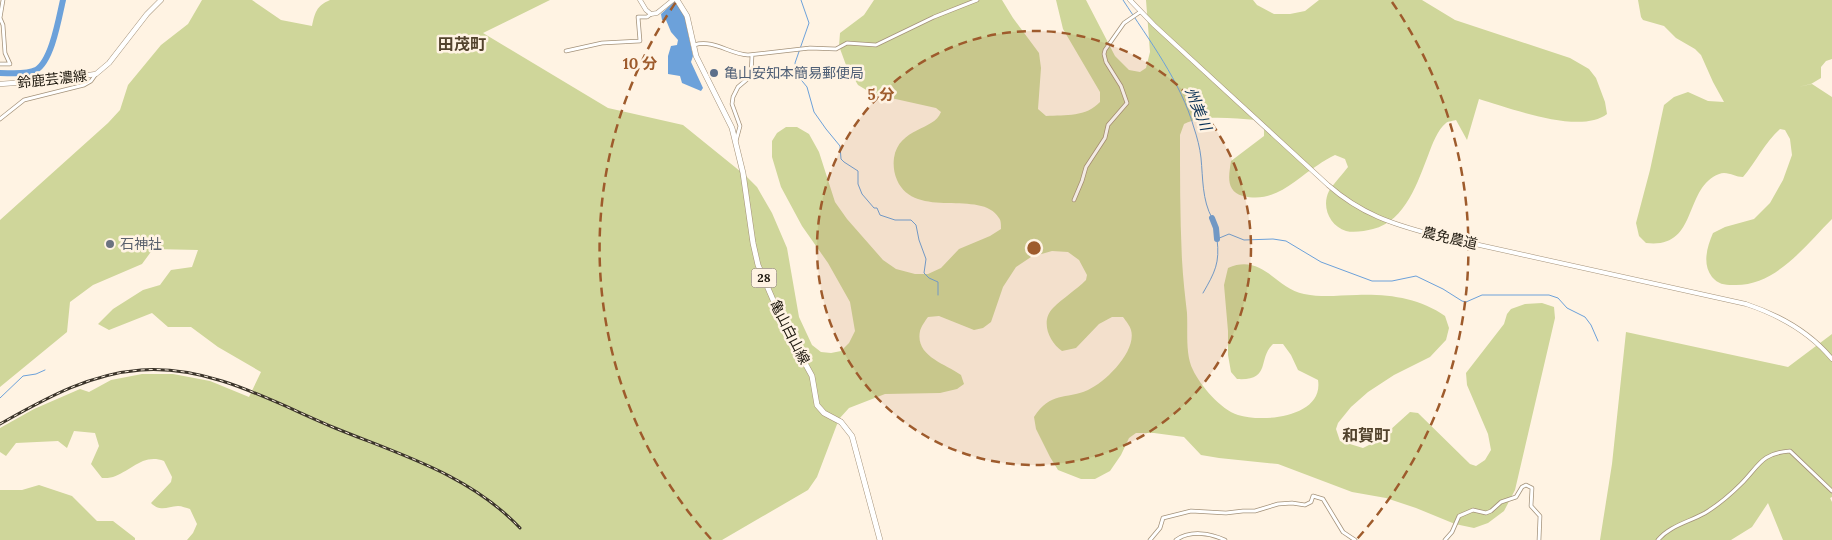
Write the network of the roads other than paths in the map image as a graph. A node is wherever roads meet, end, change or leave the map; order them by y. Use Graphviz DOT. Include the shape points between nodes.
graph roads {
  1 [pos="3,0"];
  2 [pos="161,0"];
  3 [pos="640,0"];
  4 [pos="675,0"];
  5 [pos="977,0"];
  6 [pos="1130,0"];
  7 [pos="1140,12"];
  8 [pos="651,14"];
  9 [pos="693,46"];
  10 [pos="566,51"];
  11 [pos="752,55"];
  12 [pos="0,64"];
  13 [pos="96,74"];
  14 [pos="0,84"];
  15 [pos="0,118"];
  16 [pos="736,142"];
  17 [pos="1074,200"];
  18 [pos="1832,359"];
  19 [pos="1832,491"];
  20 [pos="880,540"];
  21 [pos="1150,540"];
  22 [pos="1176,540"];
  23 [pos="1225,540"];
  24 [pos="1355,540"];
  25 [pos="1445,540"];
  26 [pos="1539,540"];
  27 [pos="1658,540"];
  1 -- 12 [label="street" via="0,18 5,53 10,64"];
  2 -- 13 [label="main road, 鈴鹿芸濃線"];
  3 -- 8 [label="street"];
  4 -- 8 [label="street" via="658,13"];
  4 -- 9 [label="main road, 亀山白山線 / 28" via="687,16"];
  5 -- 11 [label="street" via="876,45 848,43 836,49"];
  6 -- 7 [label="street, 農免農道"];
  7 -- 17 [label="street" via="1124,23 1105,50 1106,62 1127,103 1108,125 1105,138 1086,167"];
  7 -- 18 [label="street, 農免農道" via="1328,185 1370,214 1434,235 1746,304 1796,327"];
  8 -- 10 [label="street" via="638,17 640,41 602,43"];
  9 -- 11 [label="street" via="719,45"];
  9 -- 16 [label="main road, 亀山白山線 / 28"];
  11 -- 16 [label="street" via="751,76 738,87 733,97 732,104 740,126"];
  13 -- 14 [label="main road, 鈴鹿芸濃線"];
  13 -- 15 [label="street" via="88,83 24,100"];
  16 -- 20 [label="main road, 亀山白山線 / 28" via="758,265 779,315 812,376 817,405 824,413 842,422 852,436"];
  19 -- 27 [label="street" via="1790,451 1774,453 1763,459 1720,502 1669,530"];
  21 -- 24 [label="street" via="1167,516 1191,511 1226,514 1255,511 1292,503 1306,505 1313,496 1323,499 1343,532"];
  22 -- 23 [label="street" via="1186,534 1203,534"];
  25 -- 26 [label="street" via="1459,516 1470,510 1486,513 1501,502 1516,497 1526,484 1532,488 1531,506 1540,516"];
}
